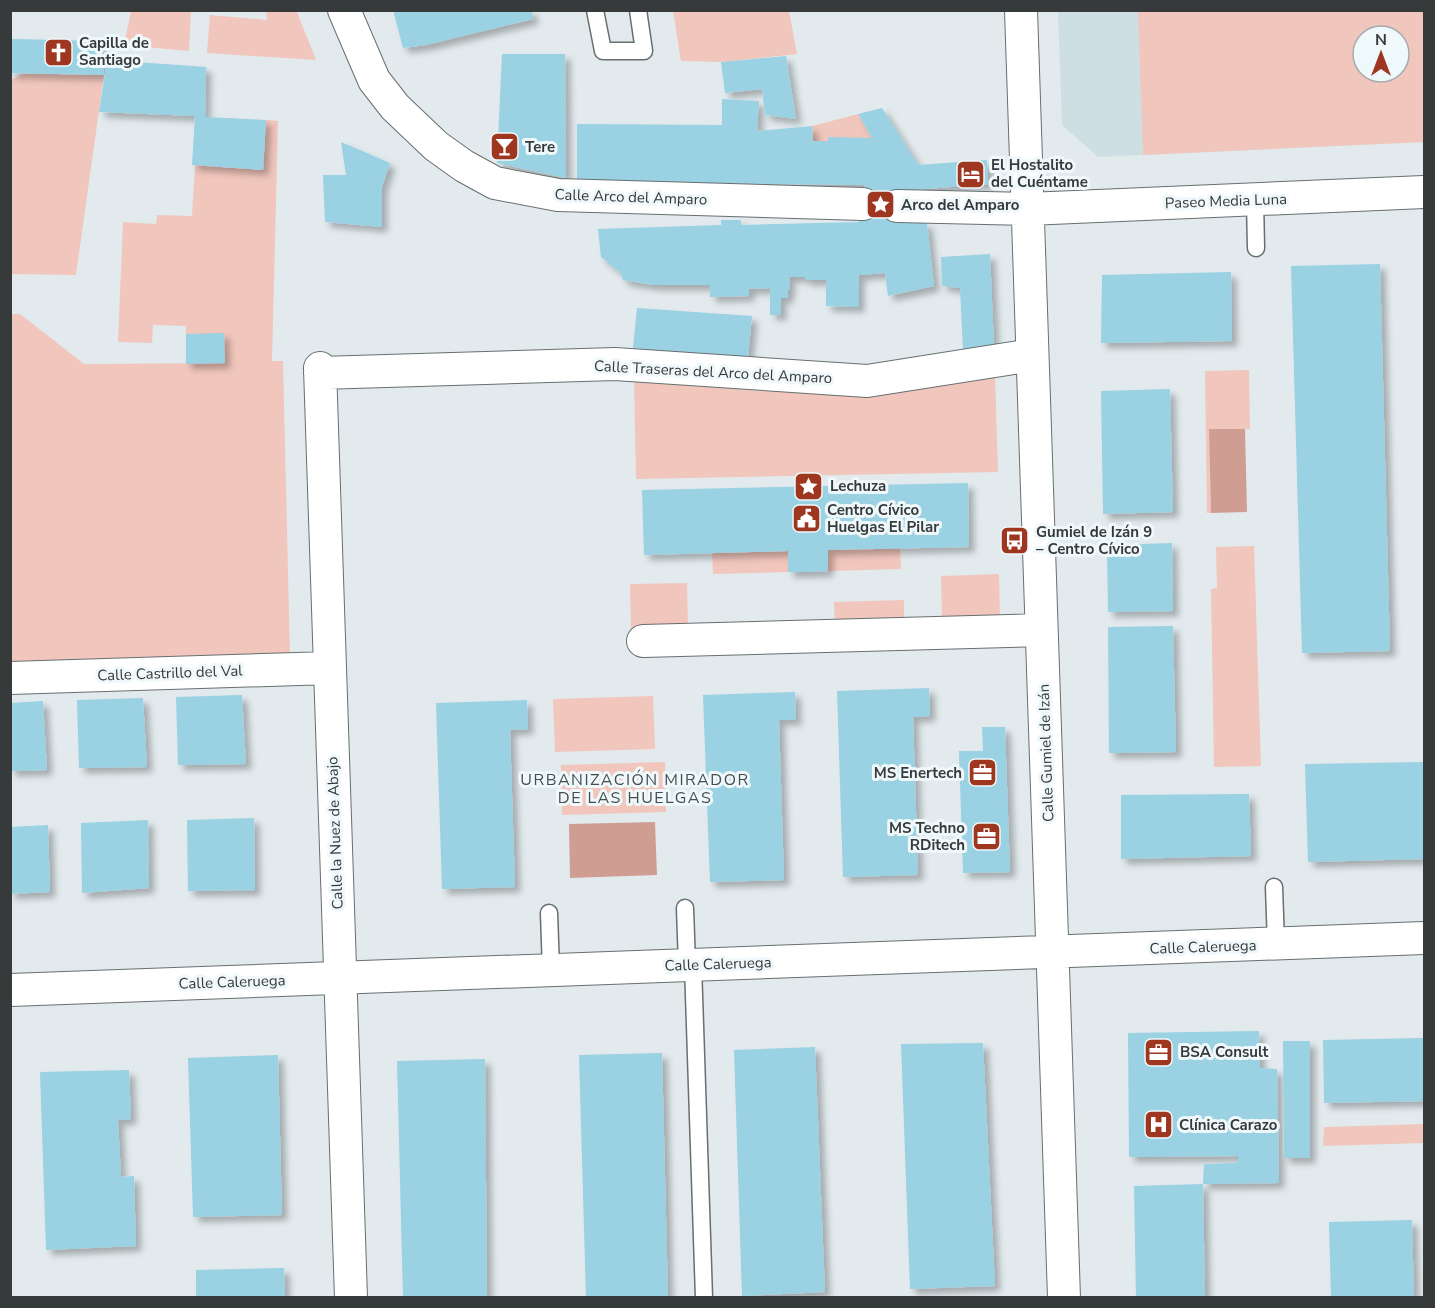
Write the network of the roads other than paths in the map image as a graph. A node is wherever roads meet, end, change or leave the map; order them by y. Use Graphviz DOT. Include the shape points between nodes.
graph roads {
  1 [pos="344,10"];
  2 [pos="595,10"];
  3 [pos="638,10"];
  4 [pos="1021,10"];
  5 [pos="1425,192"];
  6 [pos="1255,200"];
  7 [pos="862,204"];
  8 [pos="897,206"];
  9 [pos="1028,209"];
  10 [pos="1256,248"];
  11 [pos="1032,356"];
  12 [pos="320,371"];
  13 [pos="1041,630"];
  14 [pos="643,641"];
  15 [pos="330,668"];
  16 [pos="10,678"];
  17 [pos="1274,887"];
  18 [pos="685,908"];
  19 [pos="549,913"];
  20 [pos="1425,938"];
  21 [pos="1276,944"];
  22 [pos="1053,952"];
  23 [pos="690,965"];
  24 [pos="551,970"];
  25 [pos="340,978"];
  26 [pos="10,990"];
  27 [pos="351,1298"];
  28 [pos="704,1298"];
  29 [pos="1064,1298"];
  1 -- 7 [label="street, Calle Arco del Amparo" via="374,80 395,107 436,146 495,183 558,195"];
  2 -- 3 [label="lane" via="603,51 644,51"];
  4 -- 9 [label="street, Calle Gumiel de Izán"];
  5 -- 6 [label="street, Paseo Media Luna"];
  6 -- 9 [label="street, Paseo Media Luna"];
  6 -- 10 [label="lane"];
  8 -- 9 [label="street"];
  9 -- 11 [label="street, Calle Gumiel de Izán"];
  11 -- 12 [label="street, Calle Traseras del Arco del Amparo" via="867,381 615,364"];
  11 -- 13 [label="street, Calle Gumiel de Izán"];
  12 -- 15 [label="street, Calle la Nuez de Abajo"];
  13 -- 14 [label="street"];
  13 -- 22 [label="street, Calle Gumiel de Izán"];
  15 -- 16 [label="street, Calle Castrillo del Val"];
  15 -- 25 [label="street, Calle la Nuez de Abajo"];
  17 -- 21 [label="lane"];
  18 -- 23 [label="lane"];
  19 -- 24 [label="lane"];
  20 -- 21 [label="street, Calle Caleruega"];
  21 -- 22 [label="street, Calle Caleruega"];
  22 -- 23 [label="street, Calle Caleruega"];
  22 -- 29 [label="street, Calle Gumiel de Izán"];
  23 -- 24 [label="street, Calle Caleruega"];
  23 -- 28 [label="lane"];
  24 -- 25 [label="street, Calle Caleruega"];
  25 -- 26 [label="street, Calle Caleruega"];
  25 -- 27 [label="street, Calle la Nuez de Abajo"];
}
